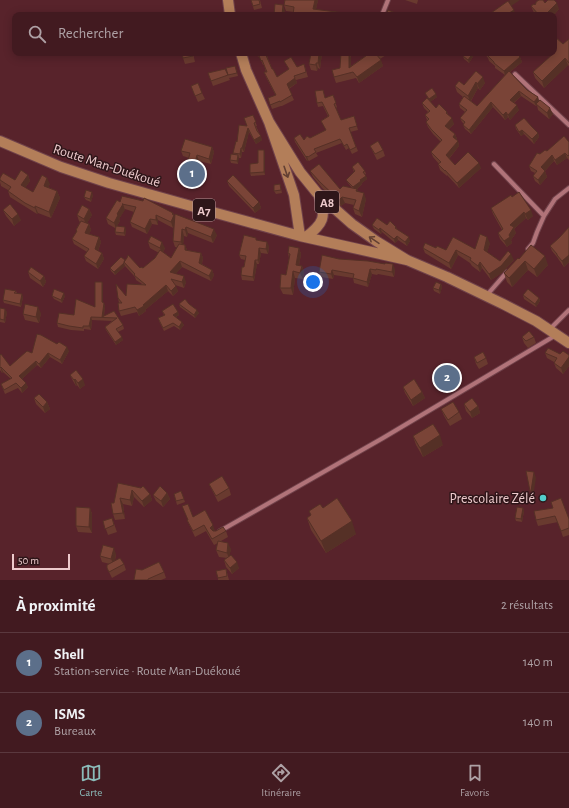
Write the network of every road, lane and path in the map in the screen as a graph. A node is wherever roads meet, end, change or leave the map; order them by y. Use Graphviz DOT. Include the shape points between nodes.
graph roads {
  1 [pos="228,0"];
  2 [pos="388,0"];
  3 [pos="230,12"];
  4 [pos="383,12"];
  5 [pos="242,56"];
  6 [pos="515,74"];
  7 [pos="269,122"];
  8 [pos="569,125"];
  9 [pos="0,141"];
  10 [pos="494,164"];
  11 [pos="569,188"];
  12 [pos="317,193"];
  13 [pos="544,216"];
  14 [pos="303,236"];
  15 [pos="525,253"];
  16 [pos="408,260"];
  17 [pos="512,267"];
  18 [pos="487,296"];
  19 [pos="569,310"];
  20 [pos="552,332"];
  21 [pos="569,343"];
  22 [pos="216,534"];
  1 -- 3 [label="main road"];
  2 -- 4 [label="street"];
  5 -- 7 [label="main road, A8"];
  6 -- 8 [label="street"];
  7 -- 12 [label="main road, A8" via="300,172"];
  7 -- 14 [label="main road, A8, one-way" via="294,195"];
  9 -- 14 [label="main road, Route Man-Duékoué / A7" via="61,167 109,183"];
  10 -- 13 [label="street"];
  11 -- 13 [label="street" via="555,199"];
  12 -- 14 [label="main road, A8" via="322,205 321,222 317,229"];
  16 -- 12 [label="main road, A8, one-way" via="352,224"];
  13 -- 15 [label="street" via="533,243"];
  14 -- 16 [label="main road, A7"];
  16 -- 18 [label="main road, A7"];
  17 -- 18 [label="street"];
  18 -- 20 [label="main road, A7"];
  19 -- 20 [label="street"];
  20 -- 21 [label="main road, A7"];
  20 -- 22 [label="street" via="383,438"];
}
